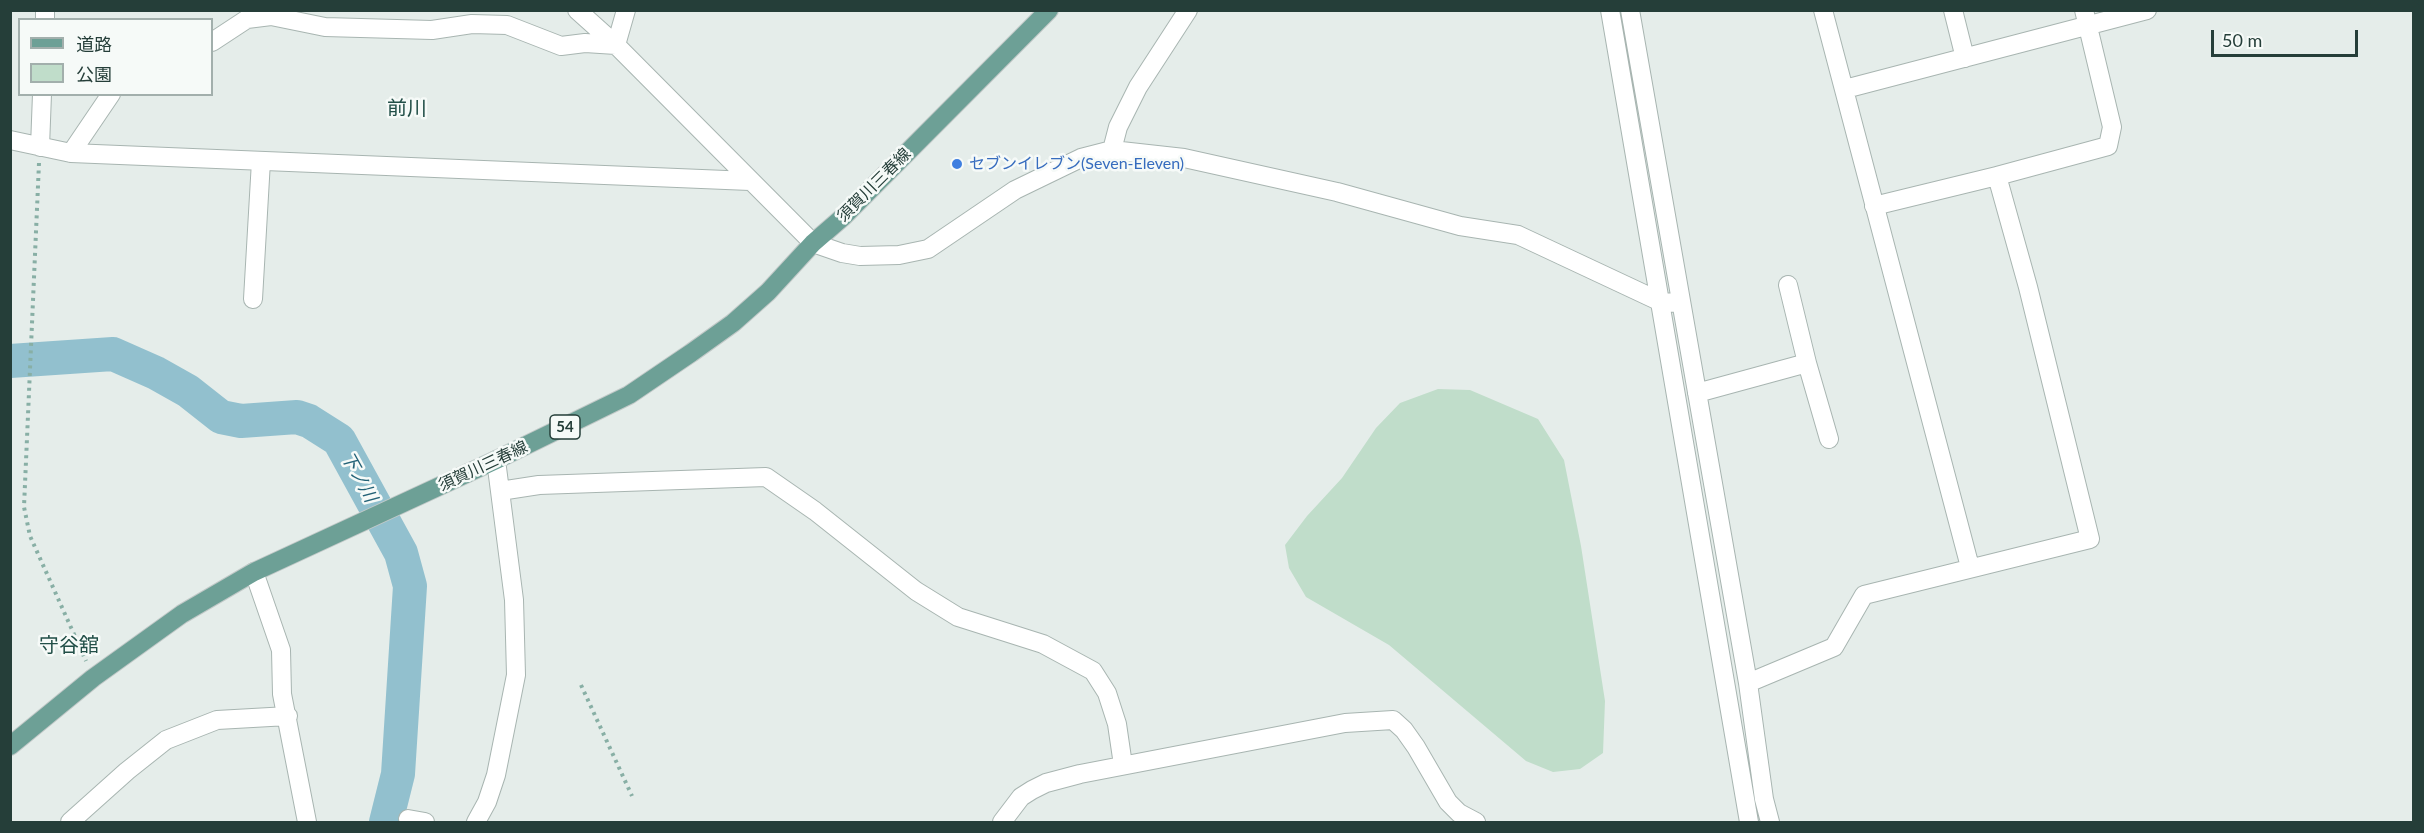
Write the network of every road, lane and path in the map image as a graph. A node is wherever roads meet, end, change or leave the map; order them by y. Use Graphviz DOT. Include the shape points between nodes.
graph roads {
  1 [pos="577,10"];
  2 [pos="626,10"];
  3 [pos="1049,10"];
  4 [pos="1188,10"];
  5 [pos="1610,10"];
  6 [pos="1630,10"];
  7 [pos="1823,10"];
  8 [pos="1953,10"];
  9 [pos="2146,10"];
  10 [pos="2086,19"];
  11 [pos="213,41"];
  12 [pos="616,45"];
  13 [pos="1965,58"];
  14 [pos="1845,89"];
  15 [pos="42,96"];
  16 [pos="110,96"];
  17 [pos="10,140"];
  18 [pos="40,147"];
  19 [pos="1112,150"];
  20 [pos="71,153"];
  21 [pos="261,161"];
  22 [pos="1997,176"];
  23 [pos="750,181"];
  24 [pos="1874,206"];
  25 [pos="813,243"];
  26 [pos="1788,285"];
  27 [pos="254,299"];
  28 [pos="1661,302"];
  29 [pos="1681,303"];
  30 [pos="1807,363"];
  31 [pos="1697,393"];
  32 [pos="1829,439"];
  33 [pos="496,460"];
  34 [pos="500,491"];
  35 [pos="1970,567"];
  36 [pos="254,573"];
  37 [pos="93,678"];
  38 [pos="1748,683"];
  39 [pos="581,685"];
  40 [pos="288,716"];
  41 [pos="10,746"];
  42 [pos="1123,765"];
  43 [pos="632,796"];
  44 [pos="69,822"];
  45 [pos="307,822"];
  46 [pos="476,822"];
  47 [pos="1002,822"];
  48 [pos="1476,822"];
  49 [pos="1749,822"];
  50 [pos="1770,822"];
  1 -- 12 [label="street"];
  2 -- 12 [label="street"];
  3 -- 25 [label="main road, 須賀川三春線 / 54"];
  4 -- 19 [label="street" via="1138,87 1118,127"];
  5 -- 28 [label="street"];
  6 -- 29 [label="street"];
  7 -- 14 [label="street"];
  8 -- 13 [label="street"];
  9 -- 10 [label="street"];
  10 -- 13 [label="street"];
  10 -- 22 [label="street" via="2112,127 2108,146"];
  11 -- 12 [label="street" via="247,19 271,16 337,27 432,30 472,24 507,25 561,46"];
  12 -- 23 [label="street"];
  13 -- 14 [label="street"];
  14 -- 24 [label="street"];
  15 -- 18 [label="street"];
  16 -- 20 [label="street"];
  17 -- 18 [label="street"];
  18 -- 20 [label="street"];
  18 -- 37 [label="path" via="24,507 30,536"];
  19 -- 25 [label="street" via="1081,158 1015,190 928,249 860,256"];
  19 -- 28 [label="street" via="1184,158 1337,192 1460,226 1518,235"];
  20 -- 21 [label="street"];
  21 -- 23 [label="street"];
  21 -- 27 [label="street"];
  22 -- 24 [label="street"];
  22 -- 35 [label="street" via="2090,539"];
  23 -- 25 [label="street"];
  24 -- 35 [label="street"];
  25 -- 33 [label="main road, 須賀川三春線 / 54" via="733,323 682,359 629,395"];
  26 -- 30 [label="street"];
  28 -- 29 [label="street"];
  28 -- 49 [label="street"];
  29 -- 31 [label="street"];
  30 -- 31 [label="street"];
  30 -- 32 [label="street"];
  31 -- 38 [label="street"];
  33 -- 34 [label="street"];
  33 -- 36 [label="main road, 須賀川三春線 / 54"];
  34 -- 42 [label="street" via="539,485 766,477 916,591 958,617 1043,644 1093,671 1107,693 1117,724"];
  34 -- 46 [label="street" via="514,600 516,675 496,776"];
  35 -- 38 [label="street" via="1864,595 1834,647"];
  36 -- 37 [label="main road, 須賀川三春線 / 54" via="182,614"];
  36 -- 40 [label="street" via="281,650 282,694"];
  37 -- 41 [label="main road, 須賀川三春線 / 54"];
  38 -- 50 [label="street"];
  39 -- 43 [label="path"];
  40 -- 44 [label="street" via="217,720 166,740"];
  40 -- 45 [label="street"];
  42 -- 47 [label="street" via="1046,783 1021,796"];
  42 -- 48 [label="street" via="1344,723 1393,720 1416,747 1448,802"];
}
